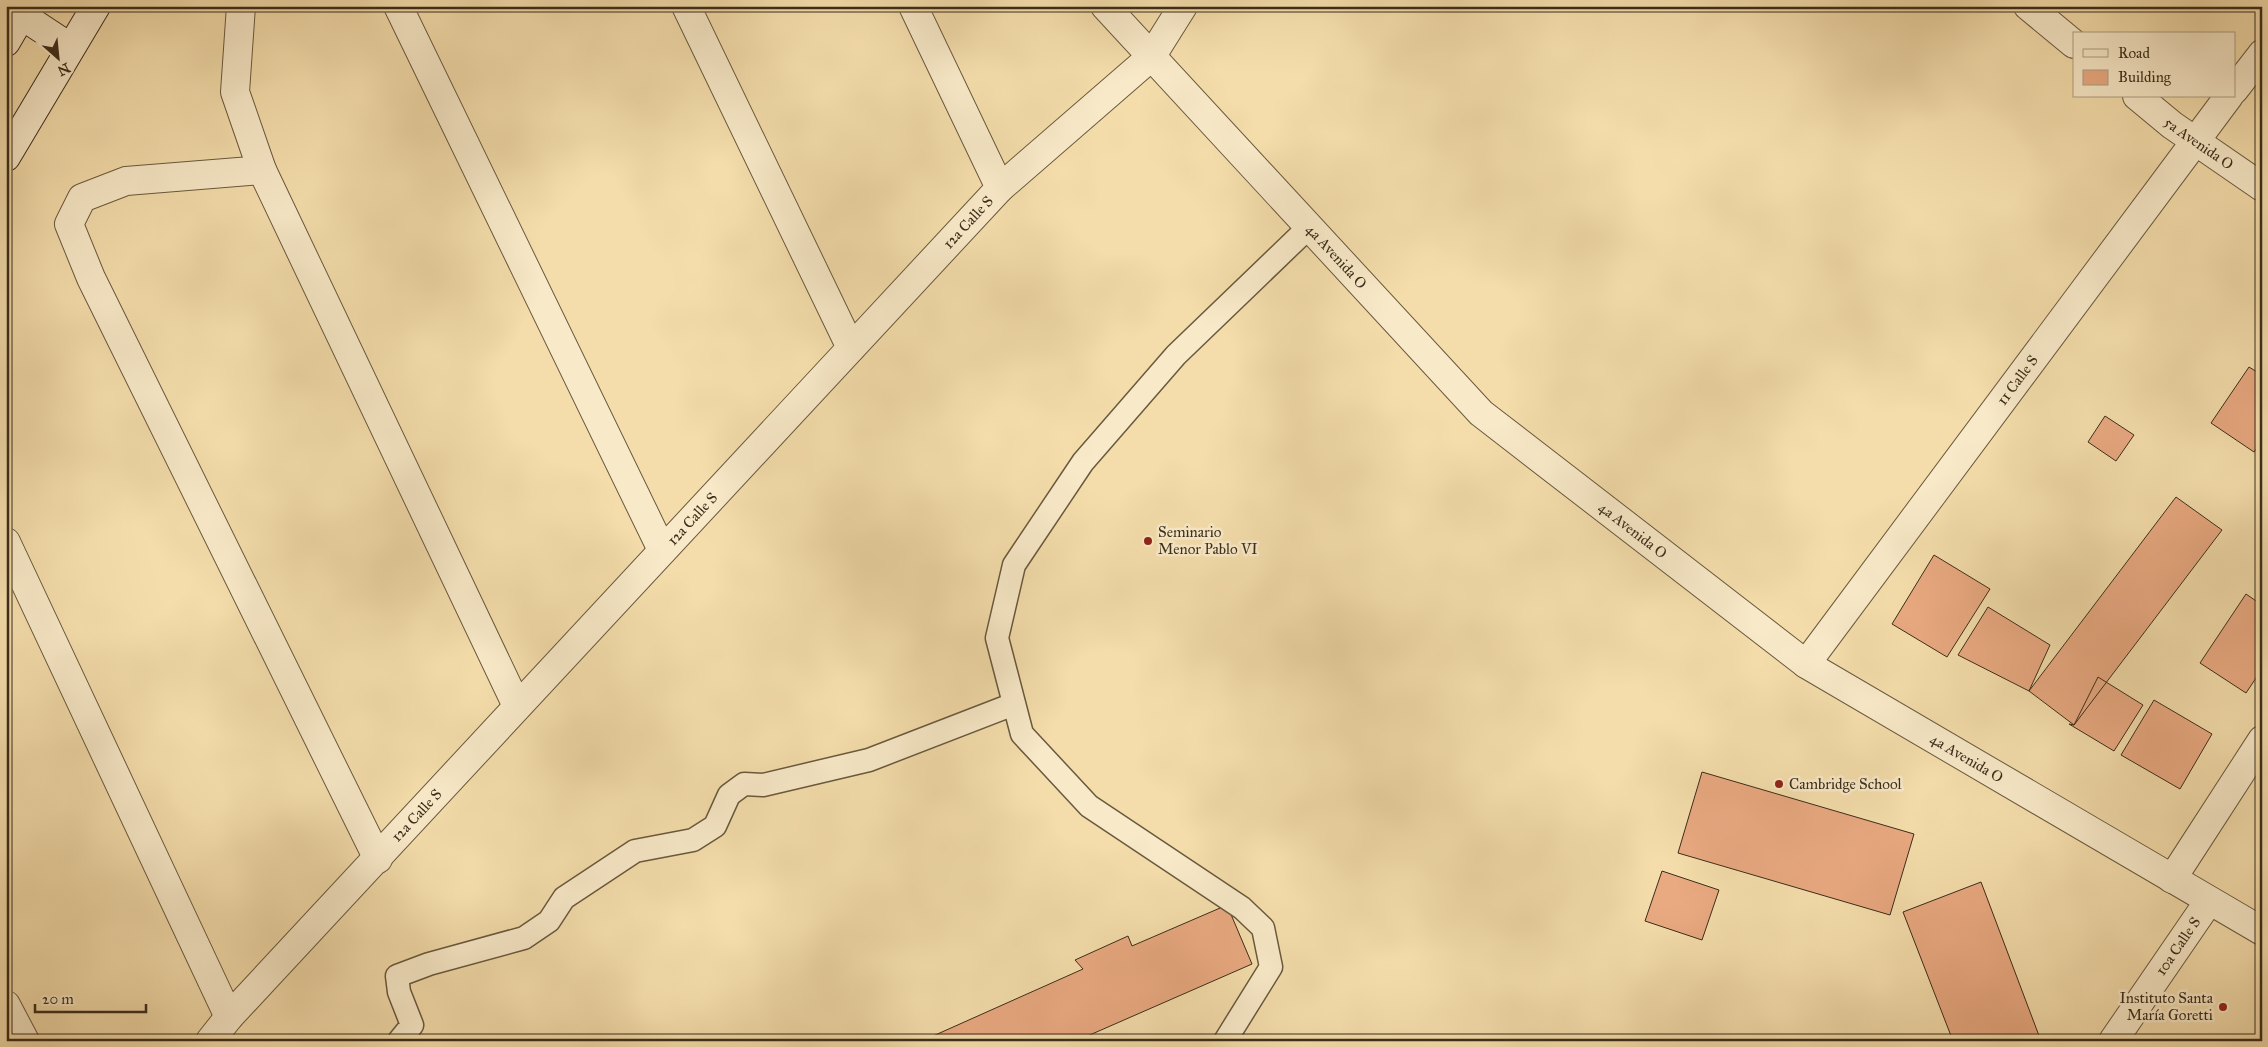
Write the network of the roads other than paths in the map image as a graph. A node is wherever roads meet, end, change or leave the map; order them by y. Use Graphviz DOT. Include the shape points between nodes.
graph roads {
  1 [pos="96,6"];
  2 [pos="241,6"];
  3 [pos="398,6"];
  4 [pos="686,6"];
  5 [pos="913,6"];
  6 [pos="1105,6"];
  7 [pos="1183,6"];
  8 [pos="2028,6"];
  9 [pos="24,11"];
  10 [pos="6,42"];
  11 [pos="2073,43"];
  12 [pos="71,48"];
  13 [pos="2262,54"];
  14 [pos="1151,57"];
  15 [pos="2236,87"];
  16 [pos="2139,98"];
  17 [pos="2227,98"];
  18 [pos="2195,141"];
  19 [pos="6,157"];
  20 [pos="262,170"];
  21 [pos="2262,187"];
  22 [pos="1000,188"];
  23 [pos="1308,228"];
  24 [pos="851,348"];
  25 [pos="6,542"];
  26 [pos="662,550"];
  27 [pos="1806,664"];
  28 [pos="1014,704"];
  29 [pos="517,706"];
  30 [pos="2262,740"];
  31 [pos="378,859"];
  32 [pos="2172,878"];
  33 [pos="2209,901"];
  34 [pos="2262,931"];
  35 [pos="6,1005"];
  36 [pos="229,1017"];
  37 [pos="25,1041"];
  38 [pos="210,1041"];
  39 [pos="399,1041"];
  40 [pos="1225,1041"];
  41 [pos="2113,1041"];
  1 -- 12 [label="street"];
  2 -- 20 [label="street" via="235,92"];
  3 -- 26 [label="street"];
  4 -- 24 [label="street"];
  5 -- 22 [label="street"];
  6 -- 14 [label="street, 4a Avenida O"];
  7 -- 14 [label="street, 12a Calle S"];
  8 -- 11 [label="street"];
  9 -- 10 [label="street"];
  9 -- 12 [label="street"];
  12 -- 19 [label="street"];
  13 -- 15 [label="street"];
  14 -- 22 [label="street, 12a Calle S"];
  14 -- 23 [label="street, 4a Avenida O"];
  16 -- 18 [label="street, 5a Avenida O"];
  17 -- 18 [label="street, 11 Calle S"];
  18 -- 21 [label="street, 5a Avenida O"];
  18 -- 27 [label="street, 11 Calle S"];
  20 -- 29 [label="street"];
  20 -- 31 [label="street" via="126,181 82,198 69,224 91,278"];
  22 -- 24 [label="street, 12a Calle S"];
  23 -- 27 [label="street, 4a Avenida O" via="1481,413"];
  23 -- 28 [label="lane" via="1164,369 1083,462 1014,565 997,638"];
  24 -- 26 [label="street, 12a Calle S"];
  25 -- 36 [label="street"];
  26 -- 29 [label="street, 12a Calle S"];
  27 -- 32 [label="street, 4a Avenida O"];
  28 -- 39 [label="lane" via="869,760 763,785 744,784 729,796 714,826 693,840 634,851 564,898 549,921 524,938 396,976 412,1025"];
  28 -- 40 [label="lane" via="1022,734 1089,806 1242,908 1263,928 1271,967"];
  29 -- 31 [label="street, 12a Calle S"];
  30 -- 32 [label="street"];
  31 -- 36 [label="street, 12a Calle S"];
  32 -- 33 [label="street, 4a Avenida O"];
  33 -- 34 [label="street, 4a Avenida O"];
  33 -- 41 [label="street, 10a Calle S"];
  35 -- 37 [label="street"];
  36 -- 38 [label="street, 12a Calle S"];
}
